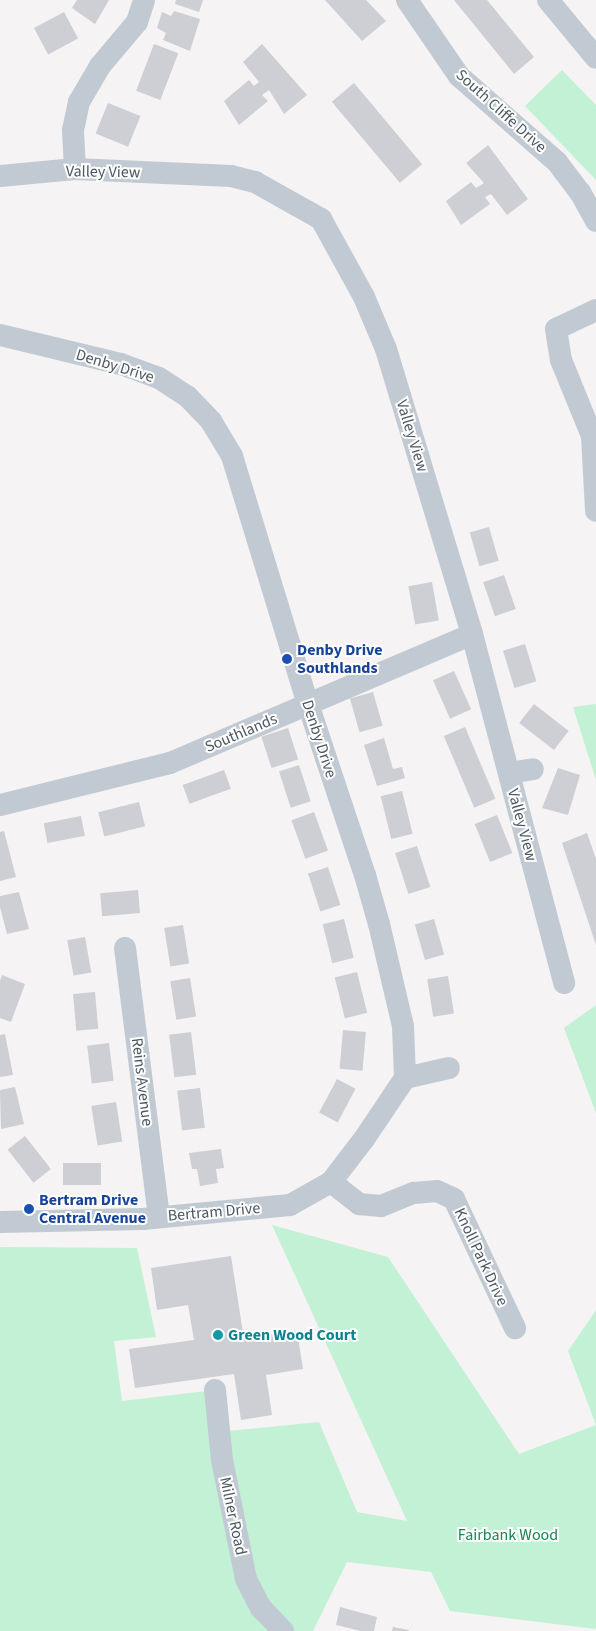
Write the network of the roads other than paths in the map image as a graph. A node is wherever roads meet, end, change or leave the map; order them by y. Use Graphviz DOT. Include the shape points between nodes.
graph roads {
  1 [pos="144,0"];
  2 [pos="407,0"];
  3 [pos="548,0"];
  4 [pos="596,58"];
  5 [pos="75,169"];
  6 [pos="0,176"];
  7 [pos="596,221"];
  8 [pos="596,310"];
  9 [pos="0,335"];
  10 [pos="596,511"];
  11 [pos="472,634"];
  12 [pos="308,704"];
  13 [pos="533,769"];
  14 [pos="509,774"];
  15 [pos="0,805"];
  16 [pos="125,948"];
  17 [pos="564,983"];
  18 [pos="449,1068"];
  19 [pos="405,1078"];
  20 [pos="331,1182"];
  21 [pos="159,1217"];
  22 [pos="0,1222"];
  23 [pos="515,1328"];
  24 [pos="215,1390"];
  25 [pos="283,1631"];
  1 -- 5 [label="street" via="137,22 100,66 79,102 73,130"];
  2 -- 7 [label="street, South Cliffe Drive" via="459,76 557,162 580,192"];
  3 -- 4 [label="street"];
  5 -- 6 [label="street, Valley View"];
  5 -- 11 [label="street, Valley View" via="231,176 255,182 321,220 364,297 386,349"];
  8 -- 10 [label="street" via="556,329 561,360 592,436"];
  9 -- 12 [label="street, Denby Drive" via="121,364 159,378 187,396 211,421 232,456"];
  11 -- 12 [label="street, Southlands"];
  11 -- 14 [label="street, Valley View"];
  12 -- 15 [label="street, Southlands" via="170,763"];
  12 -- 19 [label="street, Denby Drive" via="378,924 403,1026"];
  13 -- 14 [label="street"];
  14 -- 17 [label="street, Valley View"];
  16 -- 21 [label="street, Reins Avenue"];
  18 -- 19 [label="street"];
  19 -- 20 [label="street" via="364,1140"];
  20 -- 21 [label="street, Bertram Drive" via="290,1205"];
  20 -- 23 [label="street, Knoll Park Drive" via="359,1204 381,1206 414,1194 437,1191 454,1199"];
  21 -- 22 [label="street, Bertram Drive"];
  24 -- 25 [label="street, Milner Road" via="222,1460 246,1579 262,1608"];
}
